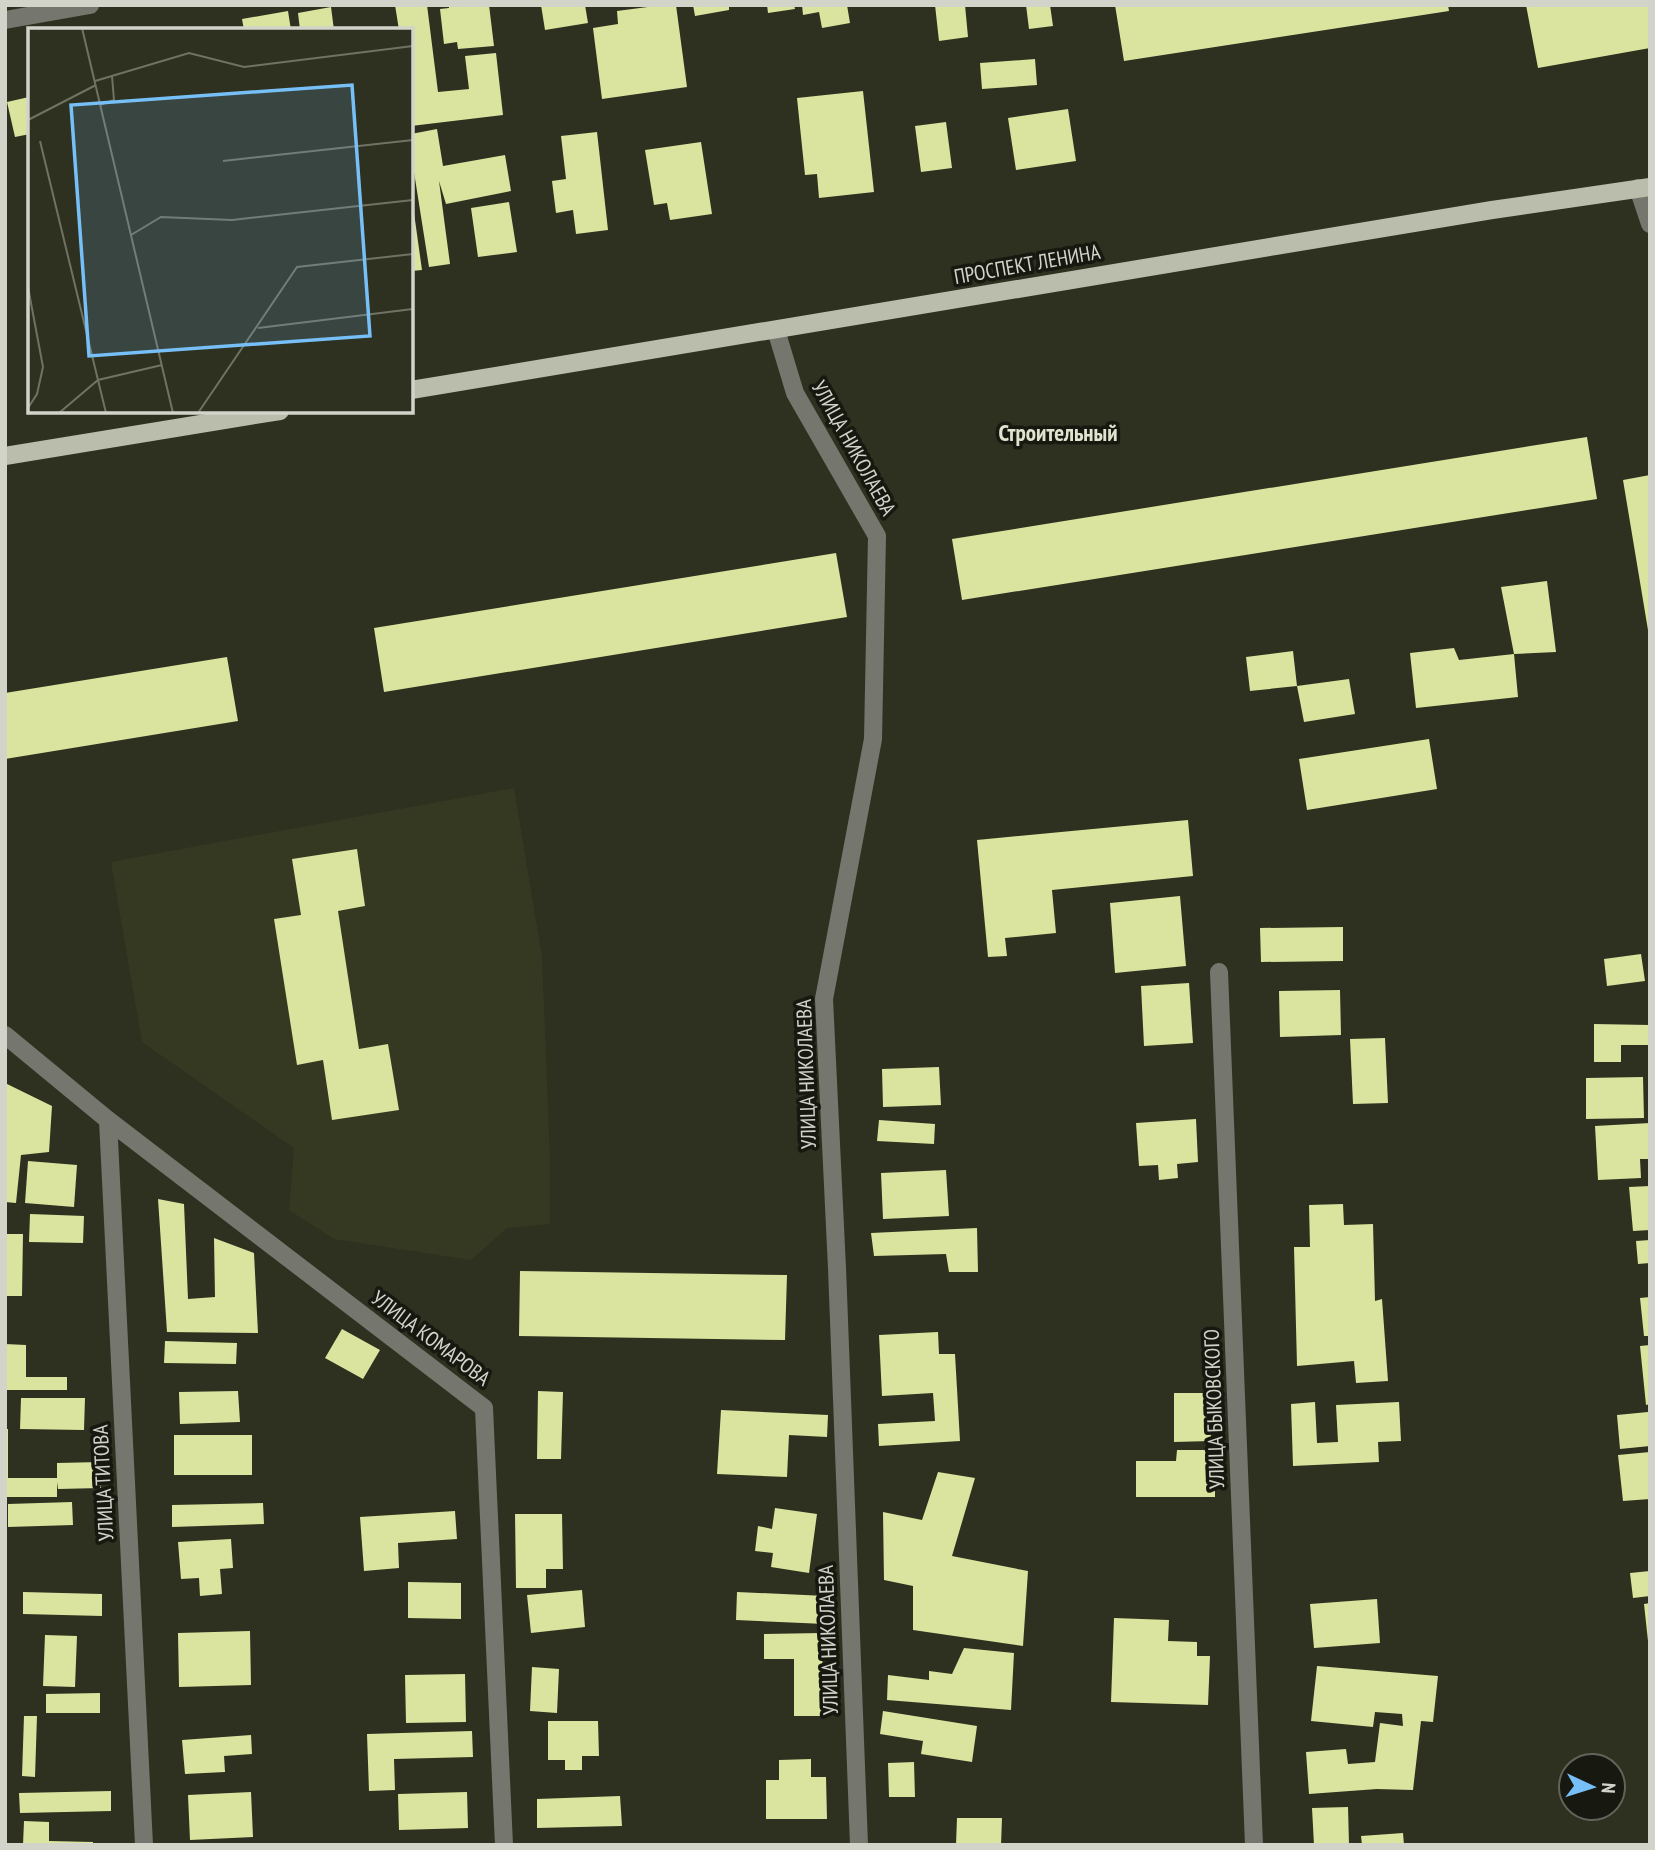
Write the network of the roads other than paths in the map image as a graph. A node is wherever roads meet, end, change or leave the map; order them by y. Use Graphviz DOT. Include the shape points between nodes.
graph roads {
  1 [pos="90,5"];
  2 [pos="5,20"];
  3 [pos="1644,187"];
  4 [pos="1650,224"];
  5 [pos="776,330"];
  6 [pos="413,390"];
  7 [pos="268,413"];
  8 [pos="5,456"];
  9 [pos="1219,972"];
  10 [pos="5,1035"];
  11 [pos="108,1120"];
  12 [pos="144,1845"];
  13 [pos="504,1845"];
  14 [pos="859,1845"];
  15 [pos="1254,1845"];
  1 -- 2 [label="street"];
  3 -- 4 [label="street"];
  3 -- 5 [label="main road, ПРОСПЕКТ ЛЕНИНА"];
  5 -- 6 [label="main road, ПРОСПЕКТ ЛЕНИНА"];
  5 -- 14 [label="street, УЛИЦА НИКОЛАЕВА" via="794,393 877,536 873,739 824,999"];
  7 -- 8 [label="main road"];
  9 -- 15 [label="street, УЛИЦА БЫКОВСКОГО"];
  10 -- 11 [label="street, УЛИЦА КОМАРОВА"];
  11 -- 12 [label="street, УЛИЦА ТИТОВА"];
  11 -- 13 [label="street, УЛИЦА КОМАРОВА" via="484,1408"];
}
